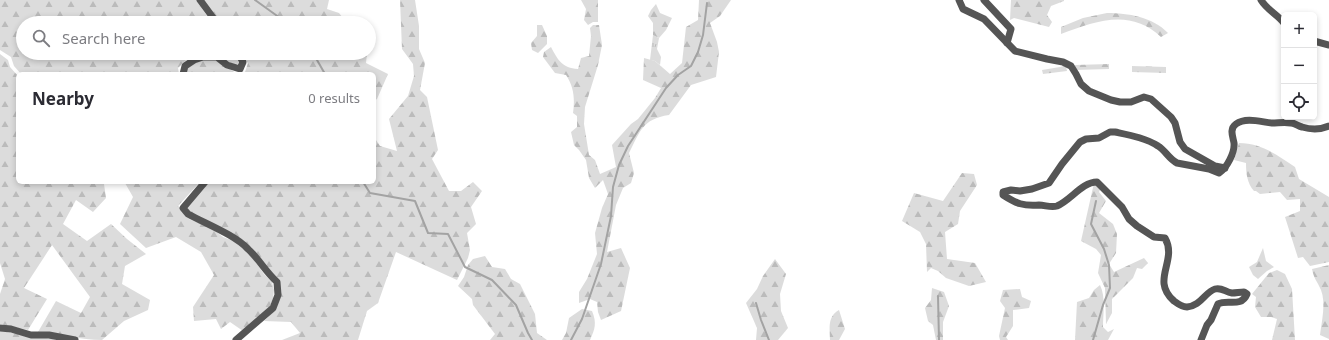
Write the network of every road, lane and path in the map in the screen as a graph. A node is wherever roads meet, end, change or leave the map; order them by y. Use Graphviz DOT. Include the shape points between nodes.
graph roads {
  1 [pos="200,0"];
  2 [pos="960,0"];
  3 [pos="984,0"];
  4 [pos="1261,0"];
  5 [pos="212,16"];
  6 [pos="1281,19"];
  7 [pos="1317,42"];
  8 [pos="1008,43"];
  9 [pos="1329,45"];
  10 [pos="194,60"];
  11 [pos="221,60"];
  12 [pos="242,60"];
  13 [pos="184,72"];
  14 [pos="1329,126"];
  15 [pos="1224,168"];
  16 [pos="204,184"];
  17 [pos="0,328"];
  18 [pos="75,340"];
  19 [pos="236,340"];
  20 [pos="1201,340"];
  1 -- 5 [label="street"];
  2 -- 8 [label="street" via="963,9 984,19"];
  3 -- 8 [label="street" via="1011,29"];
  4 -- 6 [label="street"];
  7 -- 9 [label="street"];
  8 -- 15 [label="street" via="1015,51 1071,66 1081,84 1089,91 1105,98 1120,102 1151,99 1171,117 1185,149 1215,166"];
  10 -- 13 [label="street" via="185,66"];
  11 -- 12 [label="street" via="240,69"];
  14 -- 15 [label="street" via="1314,130 1292,123 1252,120 1238,122 1233,126 1234,144"];
  15 -- 20 [label="street" via="1219,173 1177,163 1159,146 1149,141 1110,132 1099,138 1080,142 1044,186 1003,192 1003,196 1017,204 1052,207 1058,206 1092,182 1097,182 1137,226 1154,237 1165,238 1168,262 1164,288 1178,304 1184,307 1195,305 1216,289 1222,288 1230,293 1247,294 1241,302 1218,304"];
  16 -- 19 [label="street" via="183,208 188,214 248,248 277,282 278,295 273,308"];
  17 -- 18 [label="street" via="31,335 49,335"];
}
